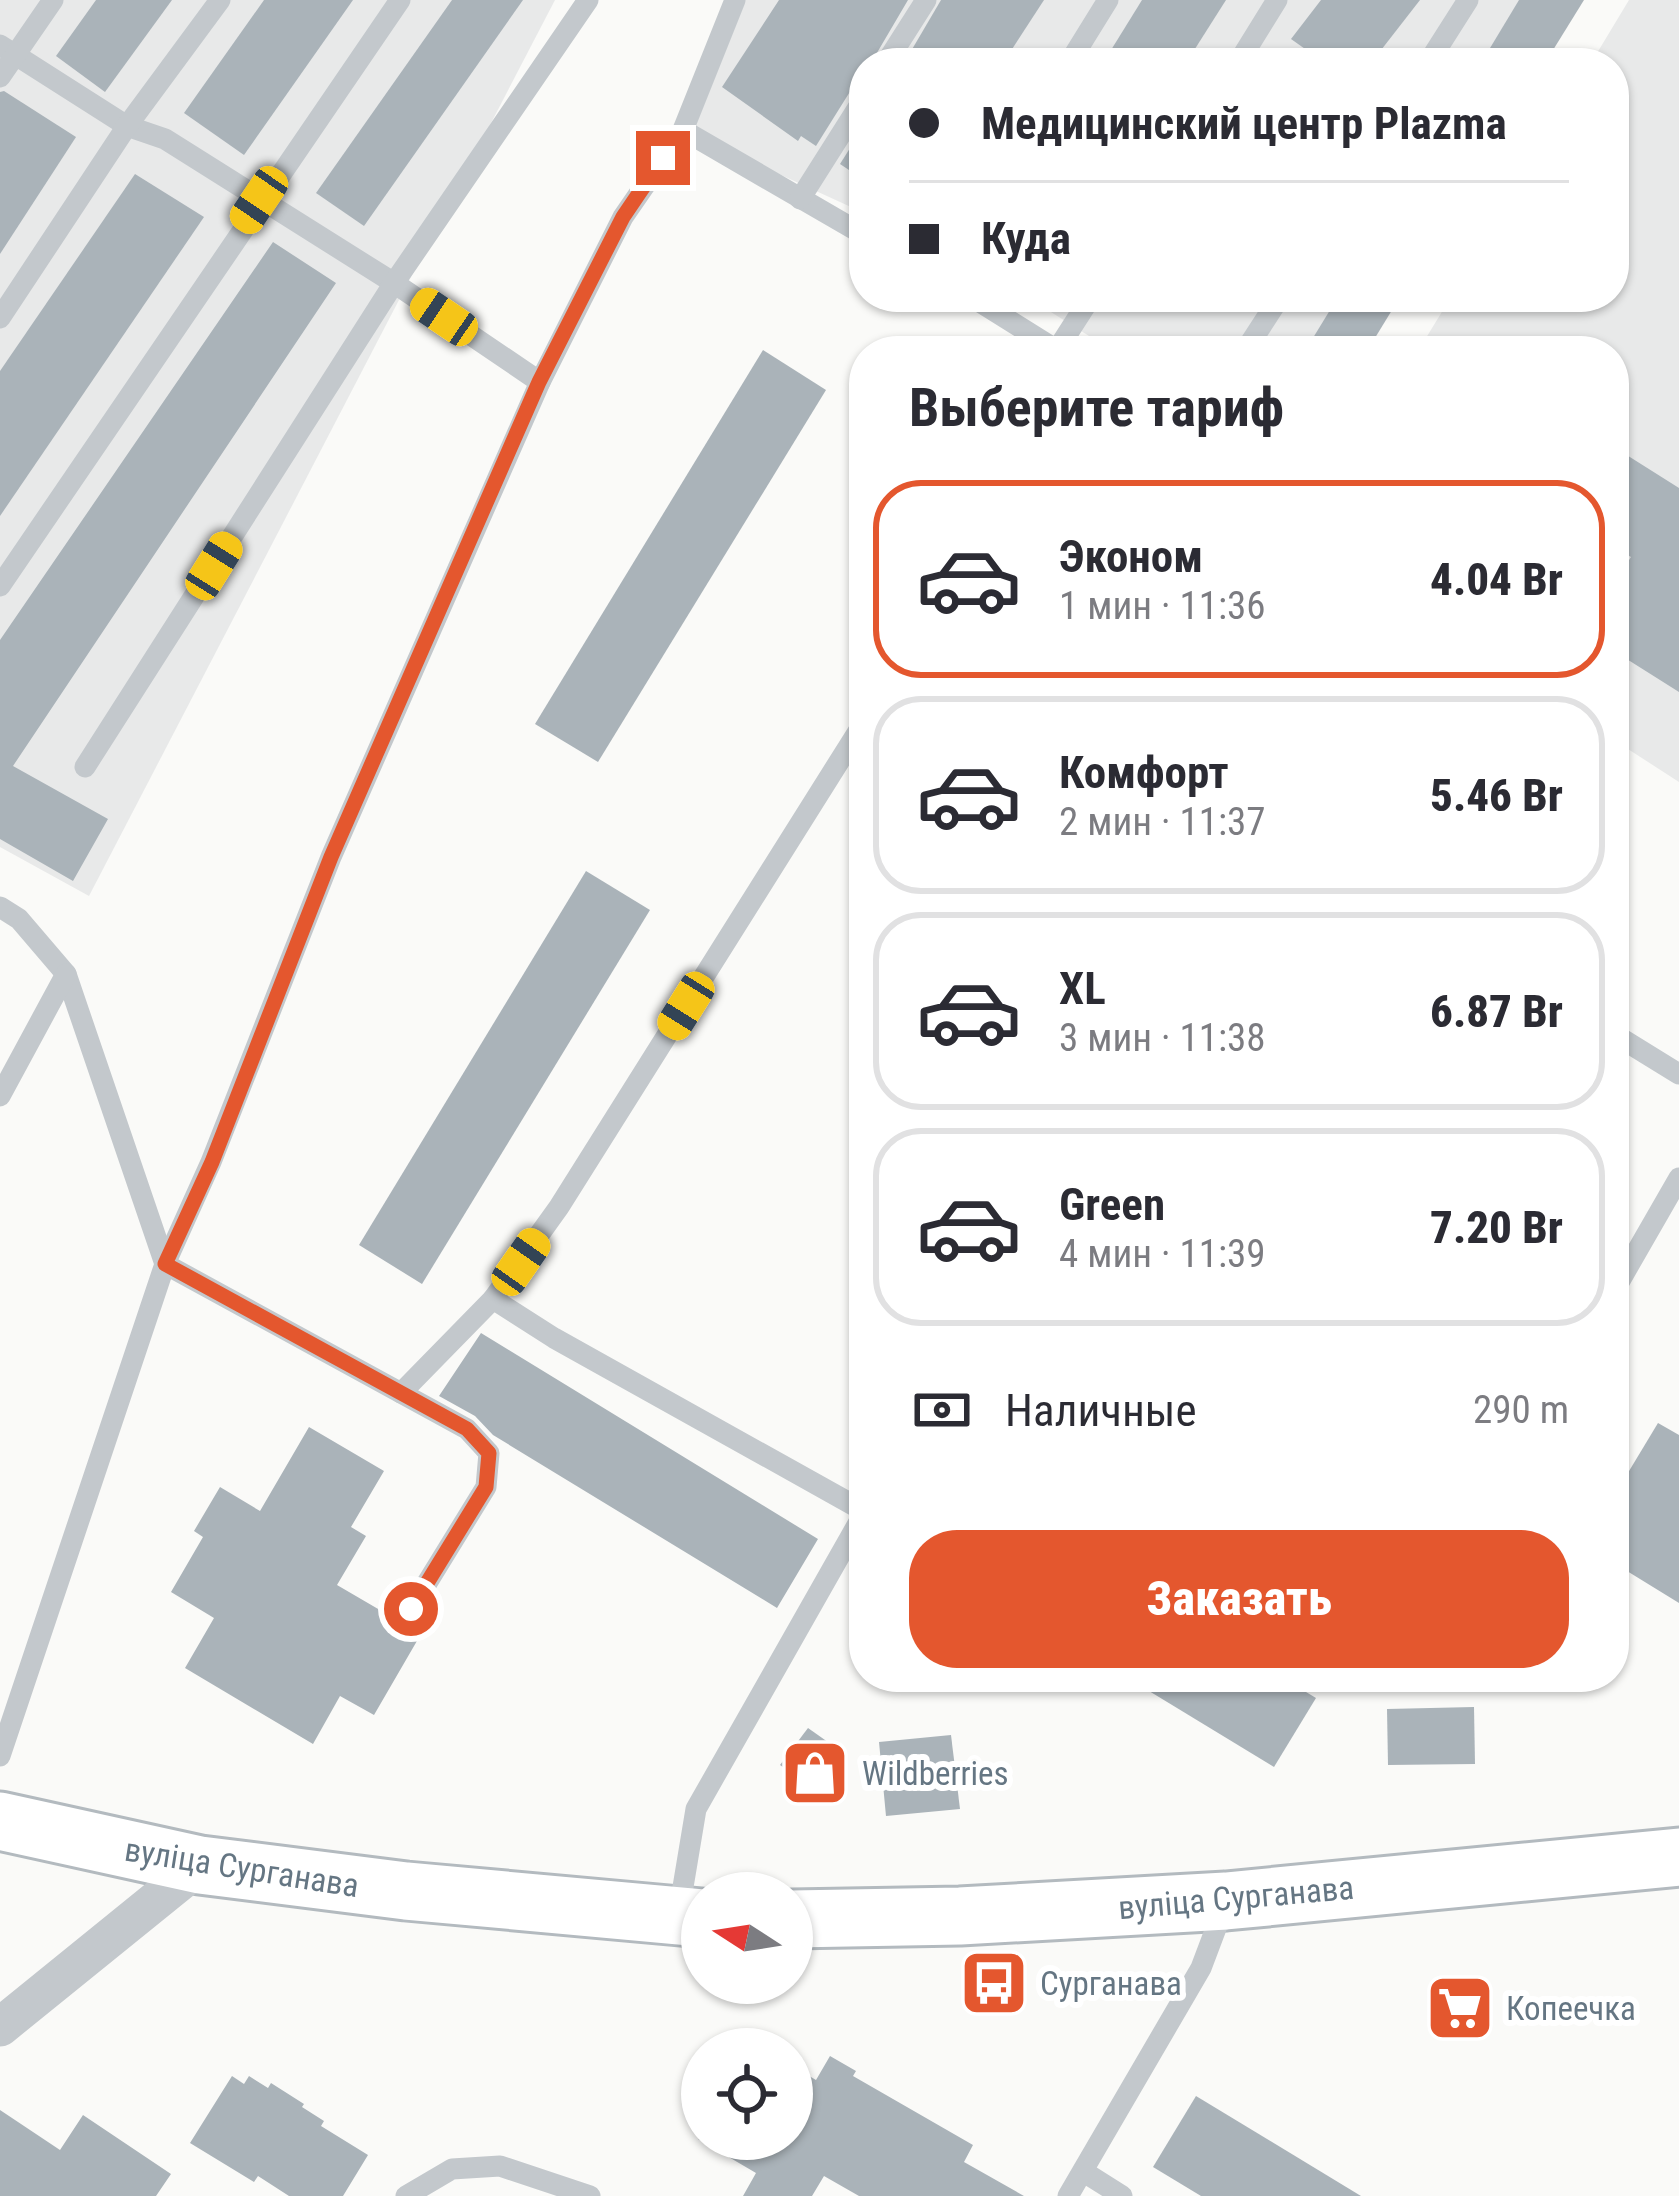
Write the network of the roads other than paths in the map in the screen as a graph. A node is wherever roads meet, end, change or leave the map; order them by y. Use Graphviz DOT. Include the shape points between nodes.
graph roads {
  1 [pos="53,0"];
  2 [pos="220,0"];
  3 [pos="400,0"];
  4 [pos="588,0"];
  5 [pos="926,0"];
  6 [pos="1108,0"];
  7 [pos="1277,0"];
  8 [pos="1468,0"];
  9 [pos="736,2"];
  10 [pos="896,48"];
  11 [pos="1079,48"];
  12 [pos="1247,48"];
  13 [pos="1438,48"];
  14 [pos="7,51"];
  15 [pos="0,77"];
  16 [pos="849,122"];
  17 [pos="128,126"];
  18 [pos="682,130"];
  19 [pos="800,199"];
  20 [pos="259,200"];
  21 [pos="849,227"];
  22 [pos="394,283"];
  23 [pos="995,312"];
  24 [pos="0,318"];
  25 [pos="1034,336"];
  26 [pos="539,382"];
  27 [pos="0,586"];
  28 [pos="849,746"];
  29 [pos="85,767"];
  30 [pos="0,907"];
  31 [pos="66,974"];
  32 [pos="1629,1043"];
  33 [pos="1679,1074"];
  34 [pos="0,1096"];
  35 [pos="1679,1178"];
  36 [pos="165,1264"];
  37 [pos="1629,1265"];
  38 [pos="493,1299"];
  39 [pos="401,1393"];
  40 [pos="849,1504"];
  41 [pos="849,1539"];
  42 [pos="411,1609"];
  43 [pos="0,1756"];
  44 [pos="0,1821"];
  45 [pos="1679,1857"];
  46 [pos="200,1865"];
  47 [pos="692,1872"];
  48 [pos="1226,1900"];
  49 [pos="681,1916"];
  50 [pos="813,1919"];
  51 [pos="0,2027"];
  52 [pos="1084,2172"];
  53 [pos="406,2196"];
  54 [pos="590,2196"];
  55 [pos="1068,2196"];
  56 [pos="1122,2196"];
  1 -- 14 [label="lane"];
  2 -- 17 [label="lane"];
  3 -- 20 [label="lane"];
  4 -- 22 [label="lane"];
  5 -- 10 [label="lane"];
  6 -- 11 [label="lane"];
  7 -- 12 [label="lane"];
  8 -- 13 [label="lane"];
  9 -- 18 [label="lane"];
  14 -- 15 [label="lane"];
  14 -- 17 [label="lane"];
  16 -- 19 [label="lane"];
  17 -- 20 [label="lane" via="165,140"];
  17 -- 24 [label="lane"];
  18 -- 19 [label="lane"];
  18 -- 26 [label="lane" via="623,217"];
  19 -- 21 [label="lane"];
  20 -- 22 [label="lane"];
  20 -- 27 [label="lane"];
  22 -- 26 [label="lane"];
  22 -- 29 [label="lane"];
  23 -- 25 [label="lane"];
  26 -- 36 [label="lane" via="331,857"];
  28 -- 38 [label="lane"];
  30 -- 31 [label="lane"];
  31 -- 34 [label="lane"];
  31 -- 36 [label="lane"];
  32 -- 33 [label="lane"];
  35 -- 37 [label="lane"];
  36 -- 39 [label="lane"];
  36 -- 43 [label="lane"];
  38 -- 39 [label="lane"];
  38 -- 40 [label="lane"];
  39 -- 42 [label="lane" via="467,1429 489,1453 486,1487"];
  41 -- 47 [label="lane" via="696,1809"];
  44 -- 46 [label="main road, вуліца Сурганава"];
  45 -- 48 [label="main road, вуліца Сурганава"];
  46 -- 49 [label="main road, вуліца Сурганава"];
  46 -- 51 [label="street"];
  48 -- 50 [label="main road, вуліца Сурганава"];
  48 -- 52 [label="lane" via="1201,1968"];
  52 -- 55 [label="lane"];
  52 -- 56 [label="lane"];
  53 -- 54 [label="lane" via="452,2169 500,2166"];
}
